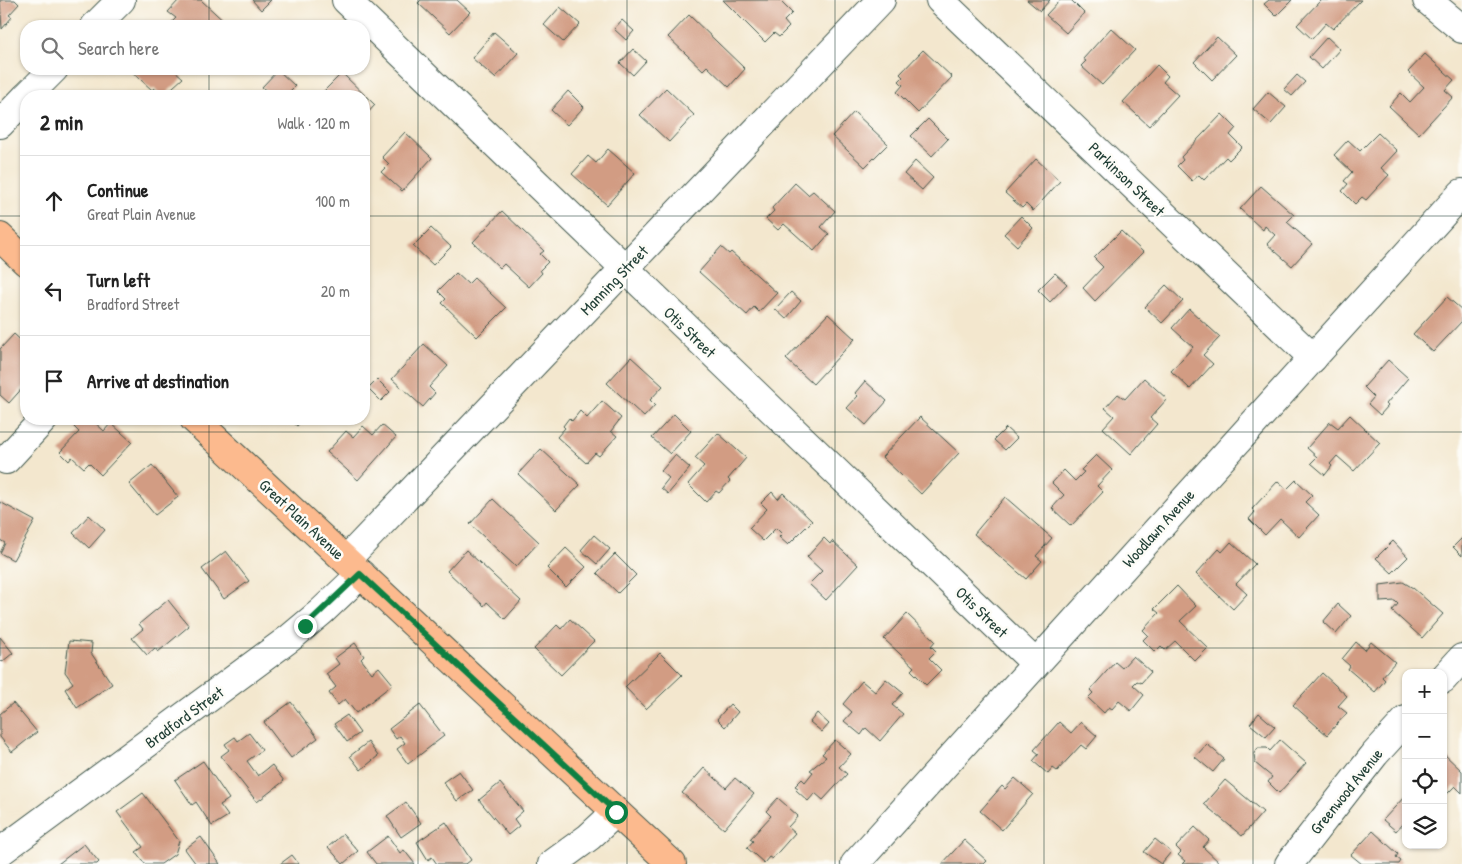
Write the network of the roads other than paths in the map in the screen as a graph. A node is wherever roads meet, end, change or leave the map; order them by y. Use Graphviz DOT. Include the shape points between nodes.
graph roads {
  1 [pos="121,0"];
  2 [pos="346,0"];
  3 [pos="881,0"];
  4 [pos="940,0"];
  5 [pos="1426,0"];
  6 [pos="101,20"];
  7 [pos="367,20"];
  8 [pos="370,23"];
  9 [pos="1462,29"];
  10 [pos="48,75"];
  11 [pos="34,90"];
  12 [pos="20,104"];
  13 [pos="0,124"];
  14 [pos="1462,193"];
  15 [pos="0,237"];
  16 [pos="20,256"];
  17 [pos="625,268"];
  18 [pos="1313,358"];
  19 [pos="38,425"];
  20 [pos="200,425"];
  21 [pos="6,460"];
  22 [pos="353,567"];
  23 [pos="1462,658"];
  24 [pos="1035,663"];
  25 [pos="1447,675"];
  26 [pos="1402,724"];
  27 [pos="616,812"];
  28 [pos="0,852"];
  29 [pos="552,864"];
  30 [pos="672,864"];
  31 [pos="855,864"];
  32 [pos="1289,864"];
  1 -- 6 [label="street"];
  2 -- 7 [label="street, Otis Street"];
  3 -- 17 [label="street, Manning Street"];
  4 -- 18 [label="street, Parkinson Street"];
  5 -- 9 [label="street"];
  8 -- 17 [label="street, Otis Street"];
  10 -- 11 [label="street"];
  12 -- 13 [label="street"];
  14 -- 18 [label="street, Woodlawn Avenue"];
  15 -- 16 [label="main road"];
  17 -- 22 [label="street, Manning Street"];
  17 -- 24 [label="street, Otis Street"];
  18 -- 24 [label="street, Woodlawn Avenue"];
  19 -- 21 [label="street"];
  20 -- 22 [label="main road, Great Plain Avenue"];
  22 -- 27 [label="main road, Great Plain Avenue"];
  22 -- 28 [label="street, Bradford Street" via="321,612 290,638"];
  23 -- 25 [label="street"];
  24 -- 31 [label="street, Woodlawn Avenue"];
  26 -- 32 [label="street, Greenwood Avenue"];
  27 -- 29 [label="street"];
  27 -- 30 [label="main road, Great Plain Avenue"];
}
